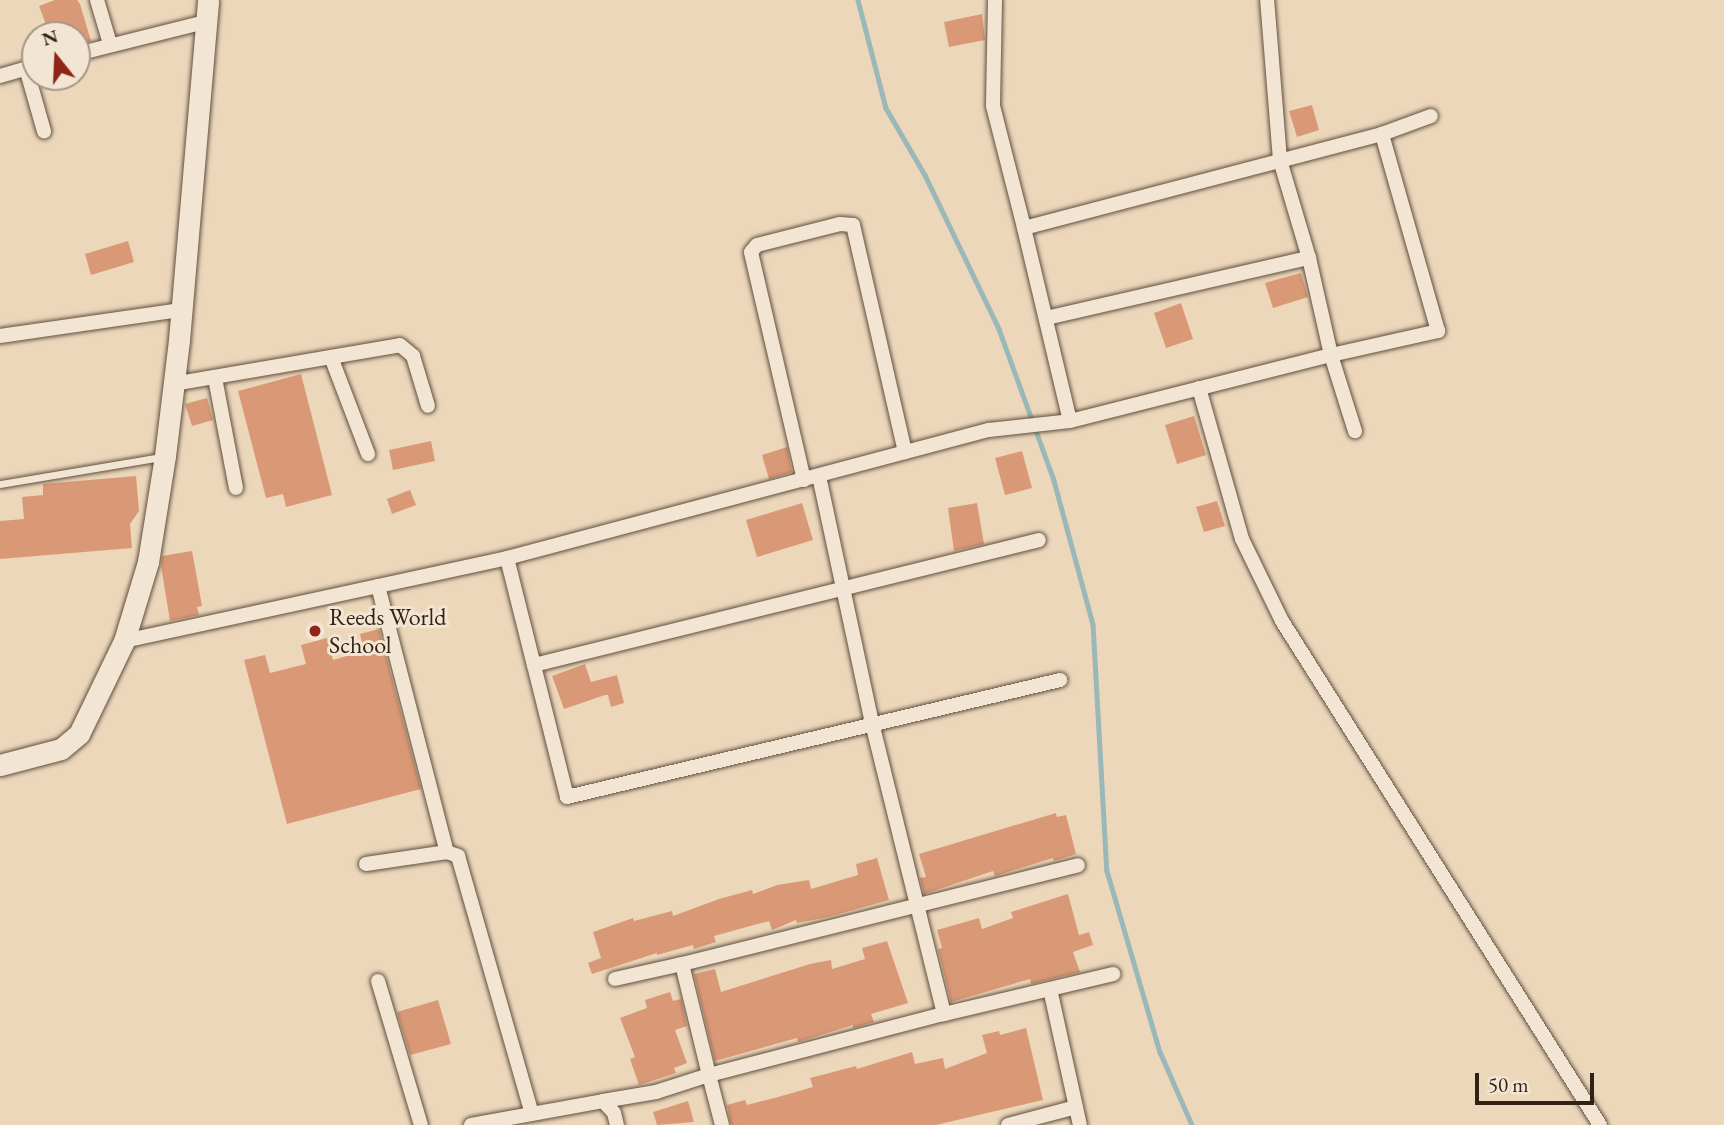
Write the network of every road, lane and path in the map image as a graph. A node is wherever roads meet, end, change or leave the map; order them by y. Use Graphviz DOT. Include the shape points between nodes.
graph roads {
  1 [pos="97,0"];
  2 [pos="208,0"];
  3 [pos="995,0"];
  4 [pos="1267,0"];
  5 [pos="205,22"];
  6 [pos="110,44"];
  7 [pos="91,50"];
  8 [pos="21,70"];
  9 [pos="0,76"];
  10 [pos="36,91"];
  11 [pos="1431,116"];
  12 [pos="44,131"];
  13 [pos="1382,134"];
  14 [pos="1280,160"];
  15 [pos="1024,228"];
  16 [pos="1309,258"];
  17 [pos="181,310"];
  18 [pos="1046,318"];
  19 [pos="0,336"];
  20 [pos="1331,355"];
  21 [pos="331,357"];
  22 [pos="215,378"];
  23 [pos="173,384"];
  24 [pos="1199,388"];
  25 [pos="428,406"];
  26 [pos="1070,421"];
  27 [pos="1355,431"];
  28 [pos="905,452"];
  29 [pos="368,454"];
  30 [pos="166,456"];
  31 [pos="819,476"];
  32 [pos="804,480"];
  33 [pos="0,484"];
  34 [pos="236,488"];
  35 [pos="1040,540"];
  36 [pos="507,558"];
  37 [pos="378,586"];
  38 [pos="844,586"];
  39 [pos="124,641"];
  40 [pos="534,665"];
  41 [pos="1060,680"];
  42 [pos="872,723"];
  43 [pos="0,765"];
  44 [pos="447,852"];
  45 [pos="366,864"];
  46 [pos="1078,865"];
  47 [pos="919,905"];
  48 [pos="682,964"];
  49 [pos="1113,974"];
  50 [pos="615,979"];
  51 [pos="378,981"];
  52 [pos="1050,989"];
  53 [pos="944,1014"];
  54 [pos="709,1075"];
  55 [pos="603,1101"];
  56 [pos="1076,1107"];
  57 [pos="543,1117"];
  58 [pos="421,1125"];
  59 [pos="471,1125"];
  60 [pos="617,1125"];
  61 [pos="722,1125"];
  62 [pos="1008,1125"];
  63 [pos="1080,1125"];
  64 [pos="1600,1125"];
  1 -- 6 [label="street"];
  2 -- 5 [label="street"];
  3 -- 15 [label="street" via="993,106"];
  4 -- 14 [label="street"];
  5 -- 6 [label="street"];
  5 -- 17 [label="street"];
  6 -- 7 [label="street"];
  8 -- 9 [label="street"];
  10 -- 12 [label="street"];
  11 -- 13 [label="street"];
  13 -- 14 [label="street"];
  13 -- 20 [label="street" via="1438,331"];
  14 -- 15 [label="street"];
  14 -- 16 [label="street"];
  15 -- 18 [label="street"];
  16 -- 18 [label="street"];
  16 -- 20 [label="street"];
  17 -- 19 [label="street"];
  17 -- 23 [label="street"];
  18 -- 26 [label="street"];
  20 -- 24 [label="street"];
  20 -- 27 [label="street"];
  21 -- 22 [label="street"];
  21 -- 25 [label="street" via="400,345 407,348"];
  21 -- 29 [label="street"];
  22 -- 23 [label="street"];
  22 -- 34 [label="street"];
  23 -- 30 [label="street"];
  24 -- 26 [label="street"];
  24 -- 64 [label="street" via="1242,539 1282,621"];
  26 -- 28 [label="street" via="989,430"];
  28 -- 31 [label="street"];
  28 -- 32 [label="street" via="853,225 840,223 757,244 751,252"];
  30 -- 33 [label="lane"];
  30 -- 39 [label="street" via="148,562"];
  31 -- 32 [label="street"];
  31 -- 38 [label="street"];
  32 -- 36 [label="street"];
  35 -- 38 [label="street"];
  36 -- 37 [label="street"];
  36 -- 40 [label="street"];
  37 -- 39 [label="street"];
  37 -- 44 [label="street"];
  38 -- 40 [label="street"];
  38 -- 42 [label="street"];
  39 -- 43 [label="street" via="79,734 61,749"];
  40 -- 42 [label="street" via="567,797"];
  41 -- 42 [label="street"];
  42 -- 47 [label="street"];
  44 -- 45 [label="street"];
  44 -- 57 [label="street" via="458,856 462,866"];
  46 -- 47 [label="street"];
  47 -- 48 [label="street"];
  47 -- 53 [label="street"];
  48 -- 50 [label="street"];
  48 -- 54 [label="street"];
  49 -- 52 [label="street"];
  51 -- 58 [label="street"];
  52 -- 53 [label="street"];
  52 -- 56 [label="street"];
  53 -- 54 [label="street"];
  54 -- 55 [label="street" via="656,1092"];
  54 -- 61 [label="street"];
  55 -- 57 [label="street"];
  55 -- 60 [label="street" via="614,1112"];
  56 -- 62 [label="street"];
  56 -- 63 [label="street"];
  57 -- 59 [label="street"];
}
